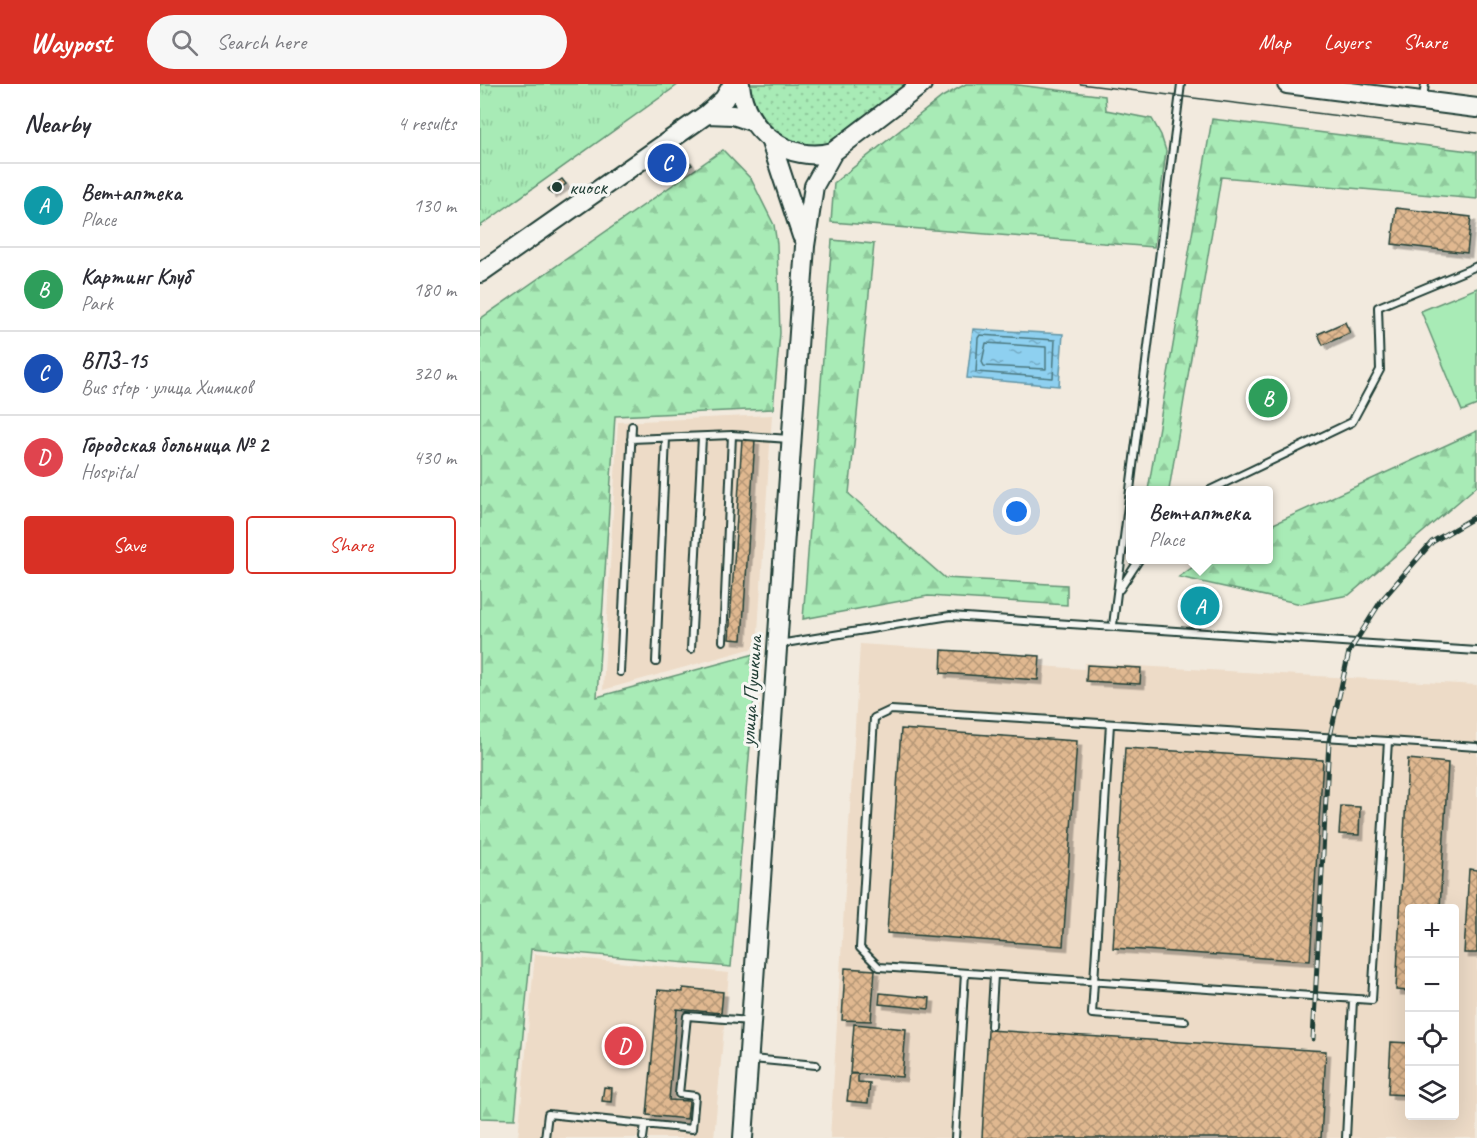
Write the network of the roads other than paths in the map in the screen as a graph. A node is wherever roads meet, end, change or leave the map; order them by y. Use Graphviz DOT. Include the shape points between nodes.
graph roads {
  1 [pos="732,84"];
  2 [pos="741,84"];
  3 [pos="922,84"];
  4 [pos="1181,84"];
  5 [pos="1287,84"];
  6 [pos="1424,92"];
  7 [pos="1477,108"];
  8 [pos="706,114"];
  9 [pos="754,122"];
  10 [pos="770,139"];
  11 [pos="833,152"];
  12 [pos="805,246"];
  13 [pos="1477,266"];
  14 [pos="480,273"];
  15 [pos="632,426"];
  16 [pos="732,435"];
  17 [pos="702,437"];
  18 [pos="666,438"];
  19 [pos="631,439"];
  20 [pos="791,439"];
  21 [pos="1131,486"];
  22 [pos="1218,486"];
  23 [pos="1126,527"];
  24 [pos="1136,564"];
  25 [pos="1118,591"];
  26 [pos="1113,625"];
  27 [pos="723,641"];
  28 [pos="777,645"];
  29 [pos="691,649"];
  30 [pos="1477,651"];
  31 [pos="656,662"];
  32 [pos="620,672"];
  33 [pos="1110,724"];
  34 [pos="1388,741"];
  35 [pos="1477,747"];
  36 [pos="965,973"];
  37 [pos="994,975"];
  38 [pos="1094,982"];
  39 [pos="1353,1000"];
  40 [pos="751,1021"];
  41 [pos="1185,1021"];
  42 [pos="991,1026"];
  43 [pos="748,1059"];
  44 [pos="816,1065"];
  45 [pos="645,1124"];
  46 [pos="545,1138"];
  47 [pos="643,1138"];
  48 [pos="743,1138"];
  49 [pos="955,1138"];
  50 [pos="1346,1138"];
  1 -- 8 [label="main road" via="724,99"];
  2 -- 9 [label="main road, улица Пушкина" via="744,104"];
  3 -- 11 [label="main road, улица Пушкина"];
  4 -- 21 [label="lane"];
  5 -- 6 [label="main road"];
  6 -- 7 [label="main road"];
  8 -- 9 [label="main road" via="733,115"];
  8 -- 14 [label="main road"];
  9 -- 10 [label="main road, улица Пушкина"];
  10 -- 11 [label="main road, улица Пушкина" via="798,154 816,156"];
  10 -- 12 [label="main road, улица Пушкина"];
  11 -- 12 [label="main road, улица Пушкина" via="814,186"];
  12 -- 20 [label="main road, улица Пушкина"];
  13 -- 22 [label="lane" via="1378,307 1380,370 1352,422"];
  15 -- 19 [label="lane"];
  16 -- 17 [label="lane"];
  16 -- 20 [label="lane"];
  16 -- 27 [label="lane"];
  17 -- 18 [label="lane"];
  17 -- 29 [label="lane"];
  18 -- 19 [label="lane"];
  18 -- 31 [label="lane"];
  19 -- 32 [label="lane"];
  20 -- 28 [label="main road, улица Пушкина"];
  23 -- 25 [label="lane"];
  24 -- 25 [label="lane"];
  25 -- 26 [label="lane"];
  26 -- 28 [label="lane" via="950,616"];
  26 -- 30 [label="lane"];
  28 -- 40 [label="main road, улица Пушкина"];
  33 -- 34 [label="lane"];
  33 -- 36 [label="lane" via="891,710 874,718 860,948 879,967"];
  33 -- 38 [label="lane"];
  34 -- 35 [label="lane"];
  34 -- 39 [label="lane" via="1372,1000"];
  36 -- 37 [label="lane"];
  36 -- 49 [label="lane"];
  37 -- 38 [label="lane"];
  37 -- 42 [label="lane"];
  38 -- 39 [label="lane"];
  38 -- 41 [label="lane" via="1092,1014"];
  39 -- 50 [label="lane"];
  40 -- 43 [label="main road, улица Пушкина"];
  40 -- 45 [label="lane" via="687,1016 679,1094 695,1096 692,1129"];
  43 -- 44 [label="lane"];
  43 -- 48 [label="main road, улица Пушкина"];
  45 -- 46 [label="lane" via="548,1114"];
  45 -- 47 [label="lane"];
}
